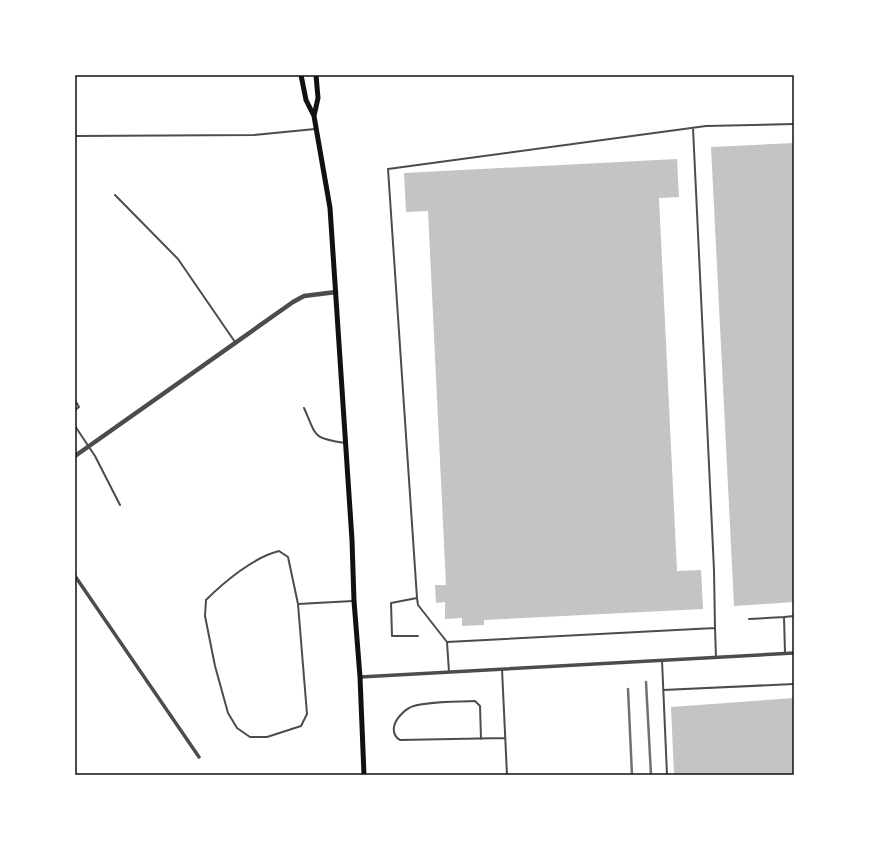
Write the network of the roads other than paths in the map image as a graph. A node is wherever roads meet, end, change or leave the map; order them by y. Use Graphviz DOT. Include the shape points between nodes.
graph roads {
  1 [pos="301,75"];
  2 [pos="316,75"];
  3 [pos="314,116"];
  4 [pos="794,124"];
  5 [pos="693,128"];
  6 [pos="316,129"];
  7 [pos="75,136"];
  8 [pos="115,195"];
  9 [pos="336,292"];
  10 [pos="235,342"];
  11 [pos="75,400"];
  12 [pos="304,408"];
  13 [pos="75,410"];
  14 [pos="75,426"];
  15 [pos="346,443"];
  16 [pos="88,447"];
  17 [pos="75,456"];
  18 [pos="120,505"];
  19 [pos="75,576"];
  20 [pos="417,598"];
  21 [pos="354,601"];
  22 [pos="298,604"];
  23 [pos="794,616"];
  24 [pos="784,617"];
  25 [pos="749,619"];
  26 [pos="715,628"];
  27 [pos="418,636"];
  28 [pos="447,642"];
  29 [pos="794,653"];
  30 [pos="785,654"];
  31 [pos="716,657"];
  32 [pos="662,660"];
  33 [pos="502,669"];
  34 [pos="449,672"];
  35 [pos="360,677"];
  36 [pos="794,684"];
  37 [pos="663,690"];
  38 [pos="505,738"];
  39 [pos="480,739"];
  40 [pos="199,757"];
  41 [pos="364,775"];
  42 [pos="507,775"];
  43 [pos="667,775"];
  1 -- 3 [label="main road" via="306,100"];
  2 -- 3 [label="main road" via="318,98"];
  3 -- 6 [label="main road"];
  4 -- 5 [label="lane"];
  5 -- 20 [label="lane" via="388,169"];
  5 -- 26 [label="lane"];
  6 -- 7 [label="lane" via="254,135"];
  6 -- 9 [label="main road" via="330,208"];
  8 -- 10 [label="lane" via="178,259"];
  9 -- 10 [label="street" via="304,296"];
  9 -- 15 [label="main road"];
  10 -- 16 [label="street"];
  11 -- 13 [label="lane" via="80,406"];
  12 -- 15 [label="lane" via="316,435 323,439"];
  14 -- 16 [label="lane"];
  15 -- 21 [label="main road"];
  16 -- 17 [label="street"];
  16 -- 18 [label="lane"];
  19 -- 40 [label="street"];
  20 -- 27 [label="lane" via="391,603 392,636"];
  20 -- 28 [label="lane" via="418,605"];
  21 -- 22 [label="lane"];
  21 -- 35 [label="main road"];
  22 -- 22 [label="lane" via="288,557 279,551 269,553 238,572 206,600 205,616 228,713 237,728 250,737 267,738 301,726 307,714"];
  23 -- 24 [label="lane"];
  24 -- 25 [label="lane"];
  24 -- 30 [label="lane"];
  26 -- 28 [label="lane"];
  26 -- 31 [label="lane"];
  28 -- 34 [label="lane"];
  29 -- 30 [label="street"];
  30 -- 31 [label="street"];
  31 -- 32 [label="street"];
  32 -- 33 [label="street"];
  32 -- 37 [label="lane"];
  33 -- 34 [label="street"];
  33 -- 38 [label="lane"];
  34 -- 35 [label="street"];
  35 -- 41 [label="main road"];
  36 -- 37 [label="lane"];
  37 -- 43 [label="lane"];
  38 -- 39 [label="lane"];
  38 -- 42 [label="lane"];
  39 -- 39 [label="lane" via="400,740 393,729 397,719 418,704 475,701 480,706"];
}
